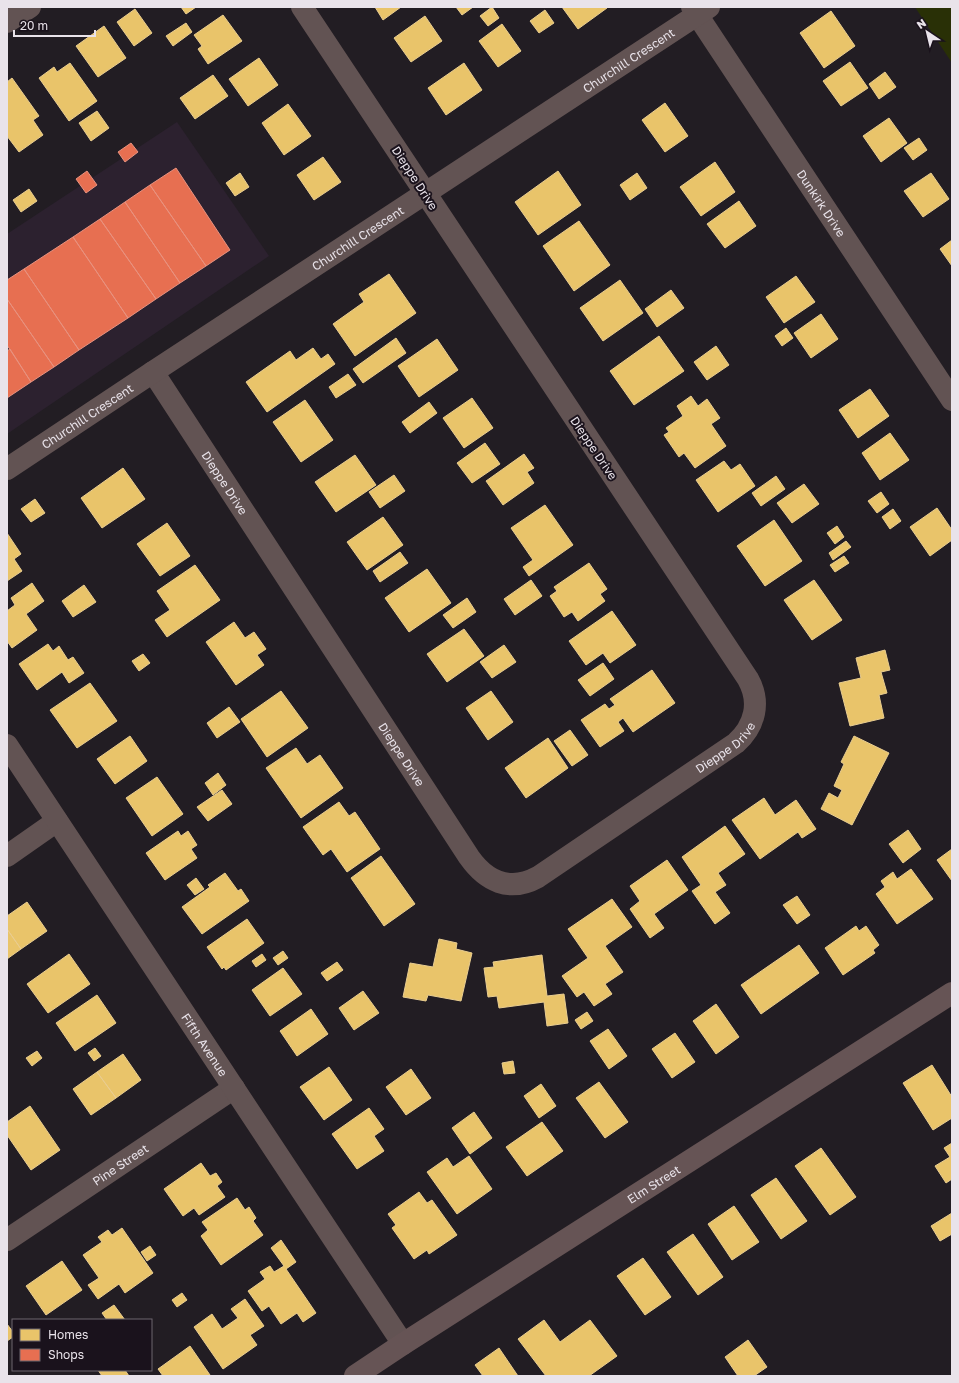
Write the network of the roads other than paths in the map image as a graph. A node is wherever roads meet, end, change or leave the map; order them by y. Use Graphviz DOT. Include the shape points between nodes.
graph roads {
  1 [pos="30,7"];
  2 [pos="302,7"];
  3 [pos="699,10"];
  4 [pos="7,22"];
  5 [pos="425,192"];
  6 [pos="153,372"];
  7 [pos="952,400"];
  8 [pos="7,469"];
  9 [pos="7,745"];
  10 [pos="57,821"];
  11 [pos="7,856"];
  12 [pos="952,993"];
  13 [pos="234,1088"];
  14 [pos="7,1240"];
  15 [pos="403,1344"];
  16 [pos="356,1376"];
  1 -- 4 [label="street"];
  2 -- 5 [label="street, Dieppe Drive"];
  3 -- 5 [label="street, Churchill Crescent"];
  3 -- 7 [label="street, Dunkirk Drive"];
  5 -- 6 [label="street, Churchill Crescent"];
  5 -- 6 [label="street, Dieppe Drive" via="748,679 755,698 753,721 736,743 538,877 526,883 502,883 487,877 475,866"];
  6 -- 8 [label="street, Churchill Crescent"];
  9 -- 10 [label="street, Fifth Avenue"];
  10 -- 11 [label="street"];
  10 -- 13 [label="street, Fifth Avenue"];
  12 -- 15 [label="main road, Elm Street"];
  13 -- 14 [label="street, Pine Street"];
  13 -- 15 [label="street, Fifth Avenue"];
  15 -- 16 [label="main road, Elm Street"];
}
